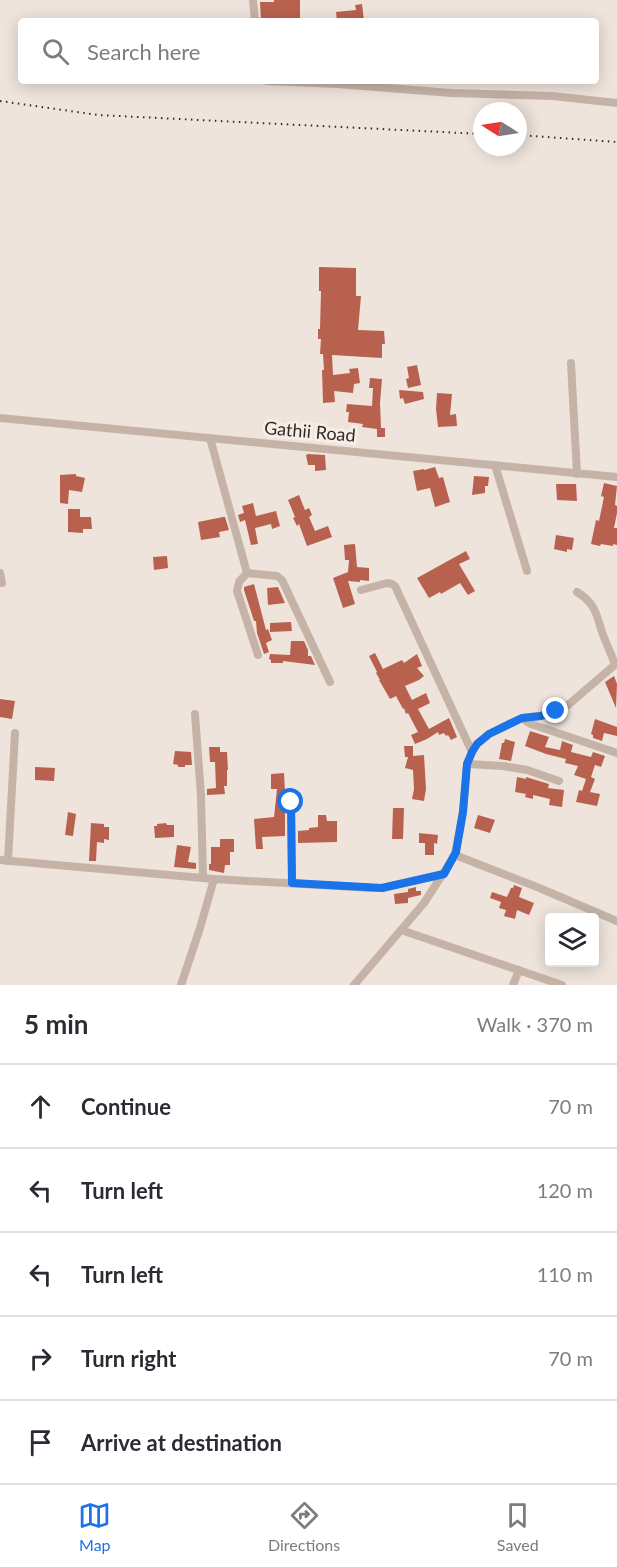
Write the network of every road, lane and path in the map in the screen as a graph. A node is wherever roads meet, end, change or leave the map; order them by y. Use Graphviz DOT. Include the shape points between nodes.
graph roads {
  1 [pos="253,0"];
  2 [pos="255,18"];
  3 [pos="338,84"];
  4 [pos="617,103"];
  5 [pos="571,363"];
  6 [pos="0,418"];
  7 [pos="210,438"];
  8 [pos="495,465"];
  9 [pos="577,474"];
  10 [pos="617,477"];
  11 [pos="527,571"];
  12 [pos="0,573"];
  13 [pos="247,573"];
  14 [pos="2,583"];
  15 [pos="361,590"];
  16 [pos="577,592"];
  17 [pos="258,655"];
  18 [pos="616,663"];
  19 [pos="330,682"];
  20 [pos="195,714"];
  21 [pos="522,718"];
  22 [pos="15,733"];
  23 [pos="472,752"];
  24 [pos="617,753"];
  25 [pos="467,764"];
  26 [pos="559,781"];
  27 [pos="291,802"];
  28 [pos="455,855"];
  29 [pos="4,861"];
  30 [pos="444,874"];
  31 [pos="203,878"];
  32 [pos="214,879"];
  33 [pos="292,883"];
  34 [pos="617,921"];
  35 [pos="401,930"];
  36 [pos="519,970"];
  37 [pos="181,985"];
  38 [pos="354,985"];
  39 [pos="513,985"];
  40 [pos="562,985"];
  1 -- 2 [label="street"];
  3 -- 4 [label="street"];
  5 -- 9 [label="street"];
  6 -- 7 [label="street, Gathii Road"];
  7 -- 8 [label="street, Gathii Road"];
  7 -- 13 [label="street"];
  8 -- 9 [label="street, Gathii Road"];
  8 -- 11 [label="street"];
  9 -- 10 [label="street, Gathii Road"];
  12 -- 14 [label="street"];
  13 -- 17 [label="street" via="237,591"];
  13 -- 19 [label="street" via="282,580"];
  15 -- 23 [label="street" via="387,583 395,586"];
  16 -- 18 [label="street" via="586,597 596,612"];
  18 -- 21 [label="street" via="568,705 541,716"];
  20 -- 31 [label="street"];
  21 -- 23 [label="street" via="489,734"];
  21 -- 24 [label="street"];
  22 -- 29 [label="street"];
  23 -- 25 [label="street"];
  25 -- 26 [label="street" via="503,766"];
  25 -- 28 [label="street"];
  27 -- 33 [label="street"];
  28 -- 30 [label="street"];
  28 -- 34 [label="street"];
  29 -- 31 [label="street"];
  30 -- 33 [label="street" via="382,888"];
  30 -- 35 [label="street"];
  31 -- 32 [label="street"];
  32 -- 33 [label="street"];
  32 -- 37 [label="street"];
  35 -- 36 [label="street"];
  35 -- 38 [label="street"];
  36 -- 39 [label="street"];
  36 -- 40 [label="street"];
}
